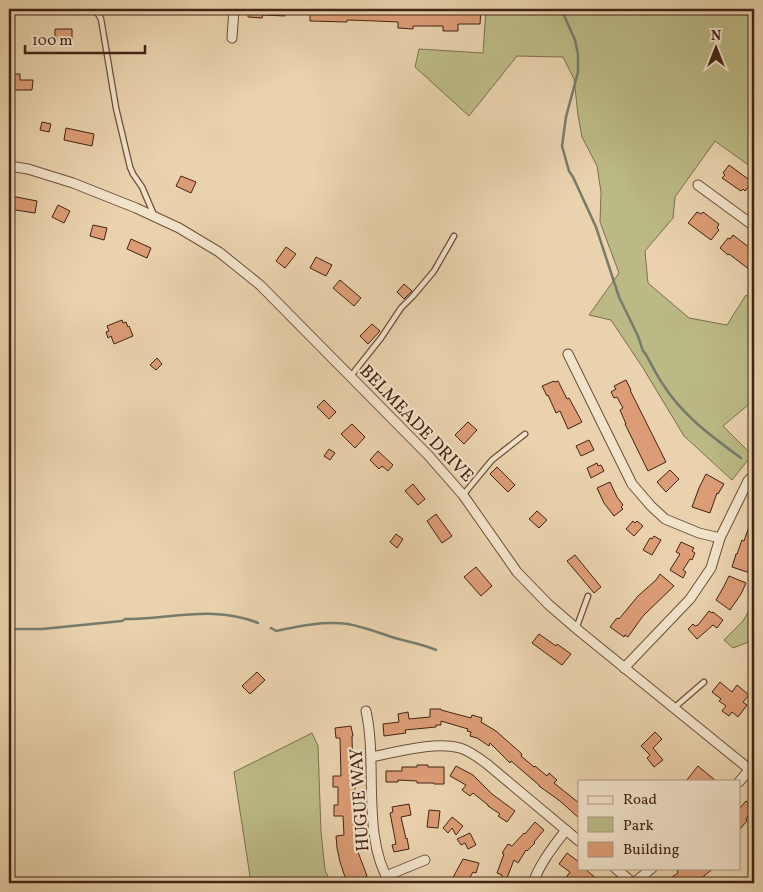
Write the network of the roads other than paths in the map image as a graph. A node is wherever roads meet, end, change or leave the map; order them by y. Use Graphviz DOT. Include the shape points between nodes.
graph roads {
  1 [pos="95,9"];
  2 [pos="234,9"];
  3 [pos="232,38"];
  4 [pos="9,166"];
  5 [pos="698,185"];
  6 [pos="154,216"];
  7 [pos="754,226"];
  8 [pos="454,236"];
  9 [pos="568,354"];
  10 [pos="350,377"];
  11 [pos="524,434"];
  12 [pos="754,475"];
  13 [pos="463,495"];
  14 [pos="720,538"];
  15 [pos="588,596"];
  16 [pos="576,629"];
  17 [pos="624,668"];
  18 [pos="704,682"];
  19 [pos="674,708"];
  20 [pos="366,711"];
  21 [pos="371,757"];
  22 [pos="752,771"];
  23 [pos="740,781"];
  24 [pos="566,830"];
  25 [pos="578,840"];
  26 [pos="425,860"];
  27 [pos="618,870"];
  28 [pos="650,870"];
  29 [pos="388,880"];
  30 [pos="533,883"];
  31 [pos="634,883"];
  1 -- 6 [label="lane" via="101,19 130,167"];
  2 -- 3 [label="street"];
  4 -- 6 [label="street, BELMEADE DRIVE" via="73,182"];
  5 -- 7 [label="street"];
  6 -- 10 [label="street, BELMEADE DRIVE" via="219,252 260,285"];
  8 -- 10 [label="lane" via="434,271 401,308"];
  9 -- 14 [label="street" via="632,484 665,519"];
  10 -- 13 [label="street, BELMEADE DRIVE" via="428,454"];
  11 -- 13 [label="lane" via="492,460"];
  12 -- 14 [label="street"];
  13 -- 16 [label="street, BELMEADE DRIVE" via="517,572"];
  14 -- 17 [label="street" via="710,568 690,599"];
  15 -- 16 [label="lane"];
  16 -- 17 [label="street, BELMEADE DRIVE"];
  17 -- 19 [label="street, BELMEADE DRIVE"];
  18 -- 19 [label="lane"];
  19 -- 22 [label="street, BELMEADE DRIVE"];
  20 -- 21 [label="street, HUGUE WAY"];
  21 -- 24 [label="street" via="436,746 462,749 487,764"];
  21 -- 29 [label="street, HUGUE WAY" via="375,836 380,862"];
  22 -- 23 [label="street"];
  24 -- 25 [label="street"];
  24 -- 30 [label="street" via="543,861"];
  26 -- 29 [label="street"];
  27 -- 31 [label="street"];
  28 -- 31 [label="street"];
}
